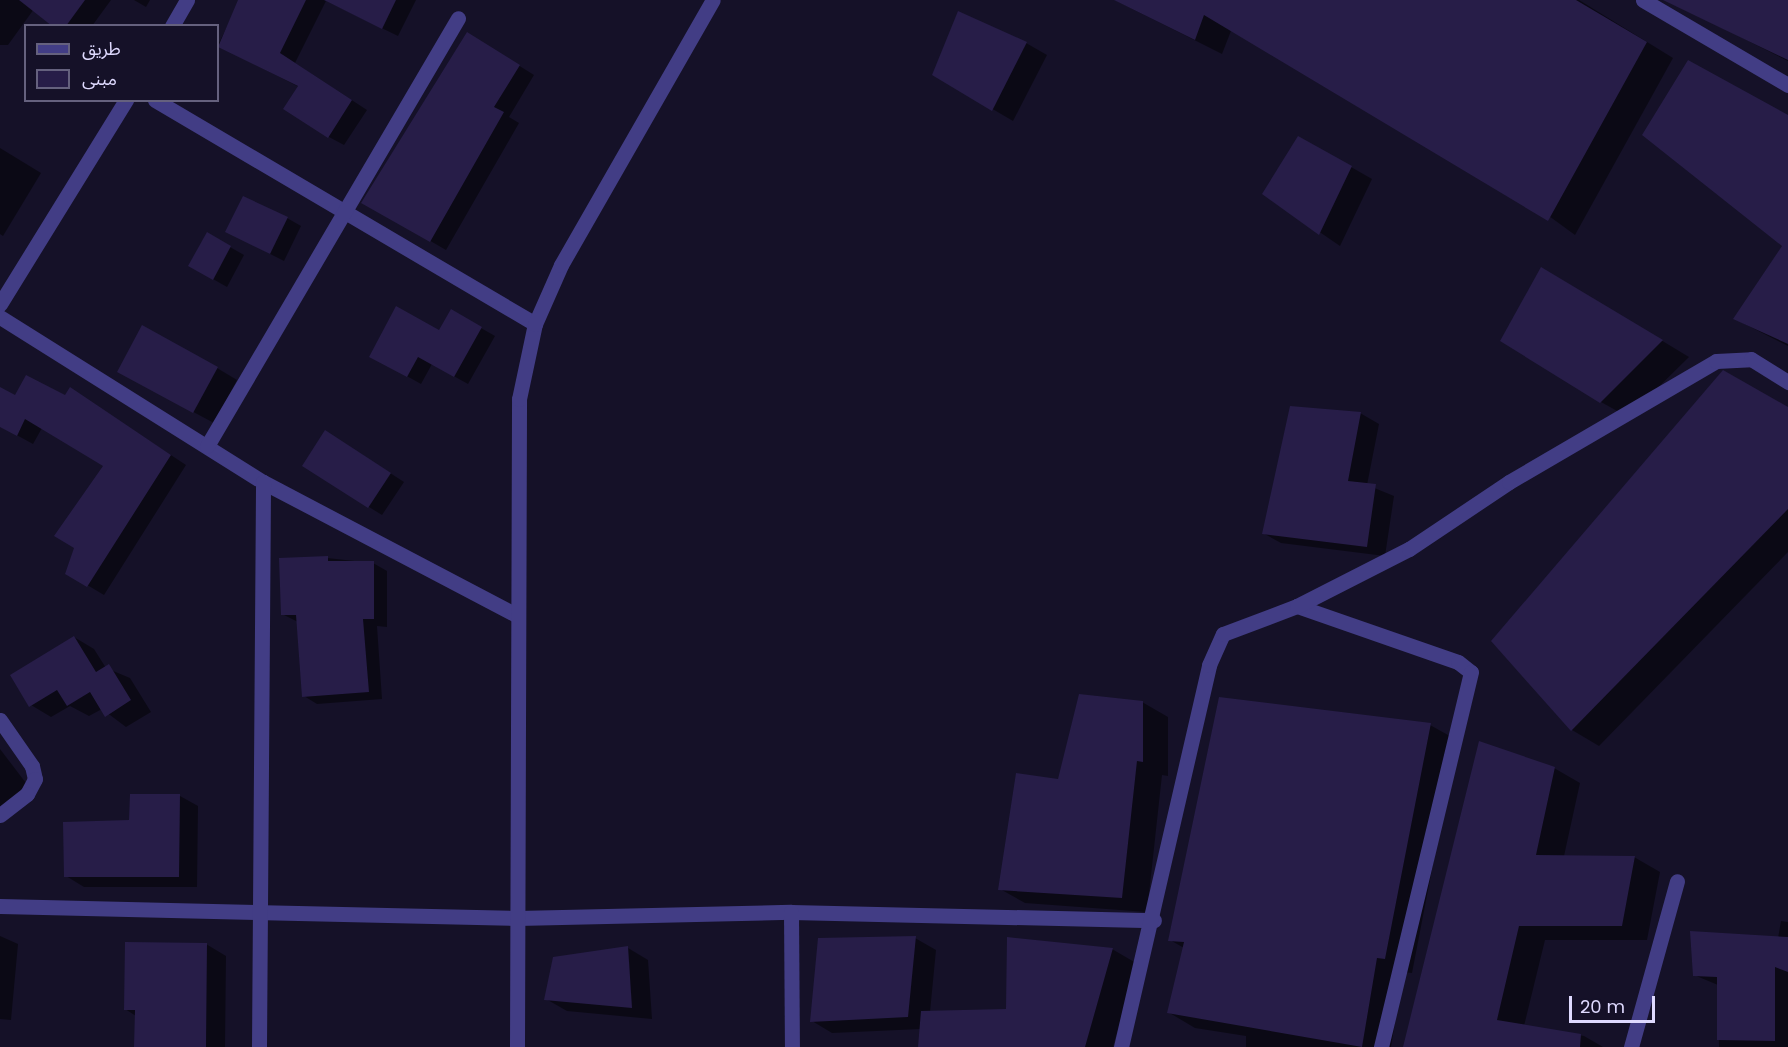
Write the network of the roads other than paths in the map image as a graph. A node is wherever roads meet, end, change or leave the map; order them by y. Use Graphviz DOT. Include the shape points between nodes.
graph roads {
  1 [pos="187,0"];
  2 [pos="713,0"];
  3 [pos="1643,0"];
  4 [pos="458,18"];
  5 [pos="173,24"];
  6 [pos="1788,85"];
  7 [pos="125,102"];
  8 [pos="158,102"];
  9 [pos="343,212"];
  10 [pos="0,304"];
  11 [pos="0,317"];
  12 [pos="535,324"];
  13 [pos="1788,382"];
  14 [pos="207,446"];
  15 [pos="263,482"];
  16 [pos="1297,606"];
  17 [pos="514,614"];
  18 [pos="0,720"];
  19 [pos="0,815"];
  20 [pos="1677,881"];
  21 [pos="0,906"];
  22 [pos="260,910"];
  23 [pos="791,912"];
  24 [pos="517,918"];
  25 [pos="1154,920"];
  26 [pos="259,1047"];
  27 [pos="517,1047"];
  28 [pos="792,1047"];
  29 [pos="1121,1047"];
  30 [pos="1381,1047"];
  31 [pos="1631,1047"];
  1 -- 5 [label="street"];
  2 -- 12 [label="street" via="561,265"];
  3 -- 6 [label="street"];
  4 -- 9 [label="street"];
  7 -- 10 [label="street"];
  8 -- 9 [label="street"];
  9 -- 12 [label="street"];
  9 -- 14 [label="street"];
  11 -- 14 [label="street"];
  12 -- 17 [label="street" via="519,399"];
  13 -- 16 [label="street" via="1751,359 1716,361 1509,482 1409,549"];
  14 -- 15 [label="street"];
  15 -- 17 [label="street"];
  15 -- 22 [label="street"];
  16 -- 25 [label="street" via="1223,634 1209,665"];
  16 -- 30 [label="street" via="1458,662 1471,672"];
  17 -- 24 [label="street"];
  18 -- 19 [label="street" via="32,766 34,779 27,794"];
  20 -- 31 [label="street"];
  21 -- 22 [label="street"];
  22 -- 24 [label="street"];
  22 -- 26 [label="street"];
  23 -- 24 [label="street"];
  23 -- 25 [label="street"];
  23 -- 28 [label="street"];
  24 -- 27 [label="street"];
  25 -- 29 [label="street"];
}
